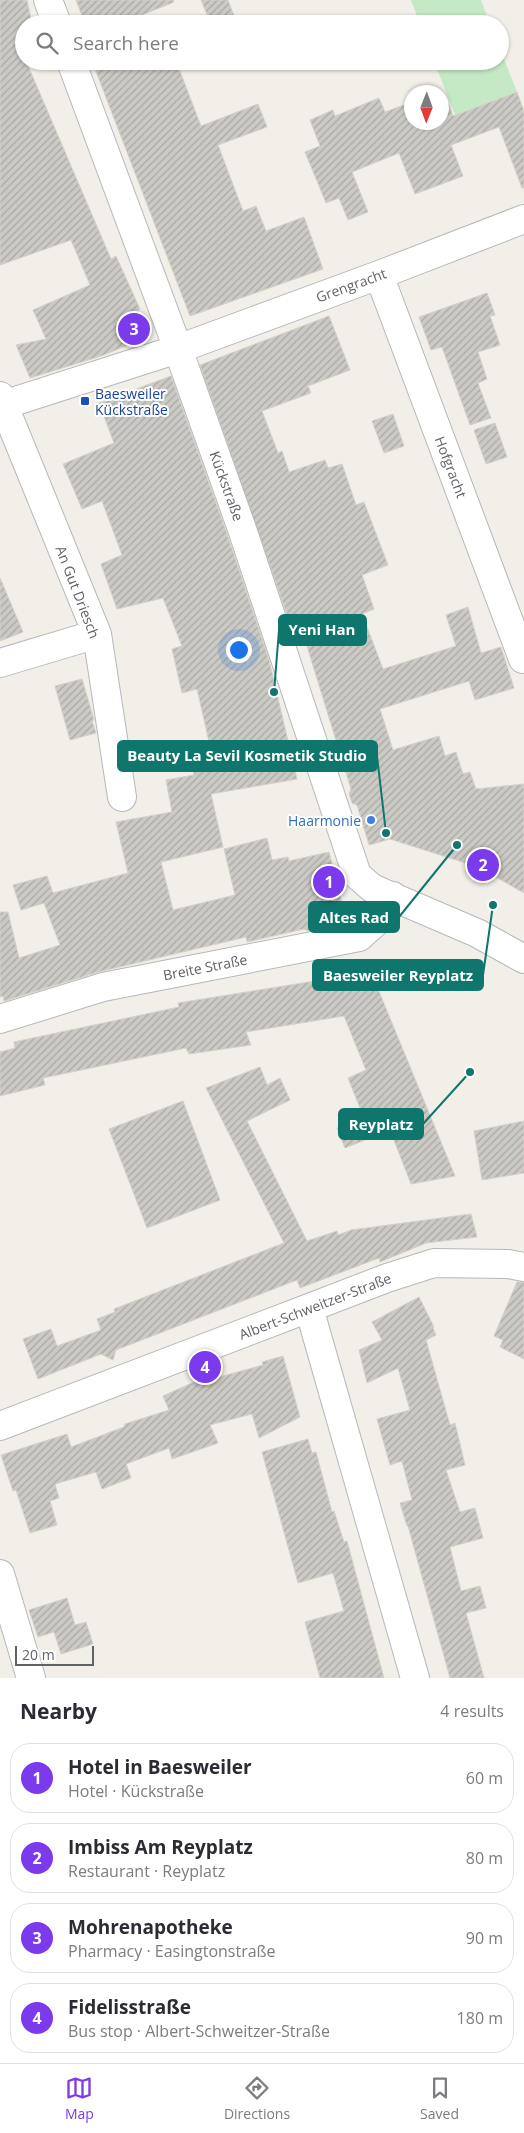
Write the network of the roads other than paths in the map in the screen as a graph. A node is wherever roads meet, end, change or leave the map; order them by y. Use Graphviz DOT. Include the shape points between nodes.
graph roads {
  1 [pos="48,0"];
  2 [pos="54,15"];
  3 [pos="74,70"];
  4 [pos="524,219"];
  5 [pos="379,275"];
  6 [pos="178,350"];
  7 [pos="1,402"];
  8 [pos="97,634"];
  9 [pos="523,659"];
  10 [pos="0,663"];
  11 [pos="122,797"];
  12 [pos="393,896"];
  13 [pos="524,959"];
  14 [pos="0,1019"];
  15 [pos="524,1267"];
  16 [pos="309,1308"];
  17 [pos="0,1426"];
  18 [pos="0,1574"];
  19 [pos="31,1678"];
  20 [pos="415,1678"];
  1 -- 2 [label="street"];
  3 -- 6 [label="street, Kückstraße"];
  4 -- 5 [label="street, Grengracht"];
  5 -- 6 [label="street, Grengracht"];
  5 -- 9 [label="street, Hofgracht"];
  6 -- 7 [label="street, Grengracht"];
  6 -- 12 [label="street, Kückstraße" via="242,529 356,875 372,888"];
  7 -- 8 [label="street, An Gut Driesch"];
  8 -- 10 [label="street"];
  8 -- 11 [label="street, An Gut Driesch"];
  12 -- 13 [label="street, Kückstraße" via="477,933"];
  12 -- 14 [label="street, Breite Straße" via="378,920 359,937 103,987"];
  15 -- 16 [label="street, Albert-Schweitzer-Straße" via="434,1264 386,1278"];
  16 -- 17 [label="street, Albert-Schweitzer-Straße"];
  16 -- 20 [label="street"];
  18 -- 19 [label="street"];
}
